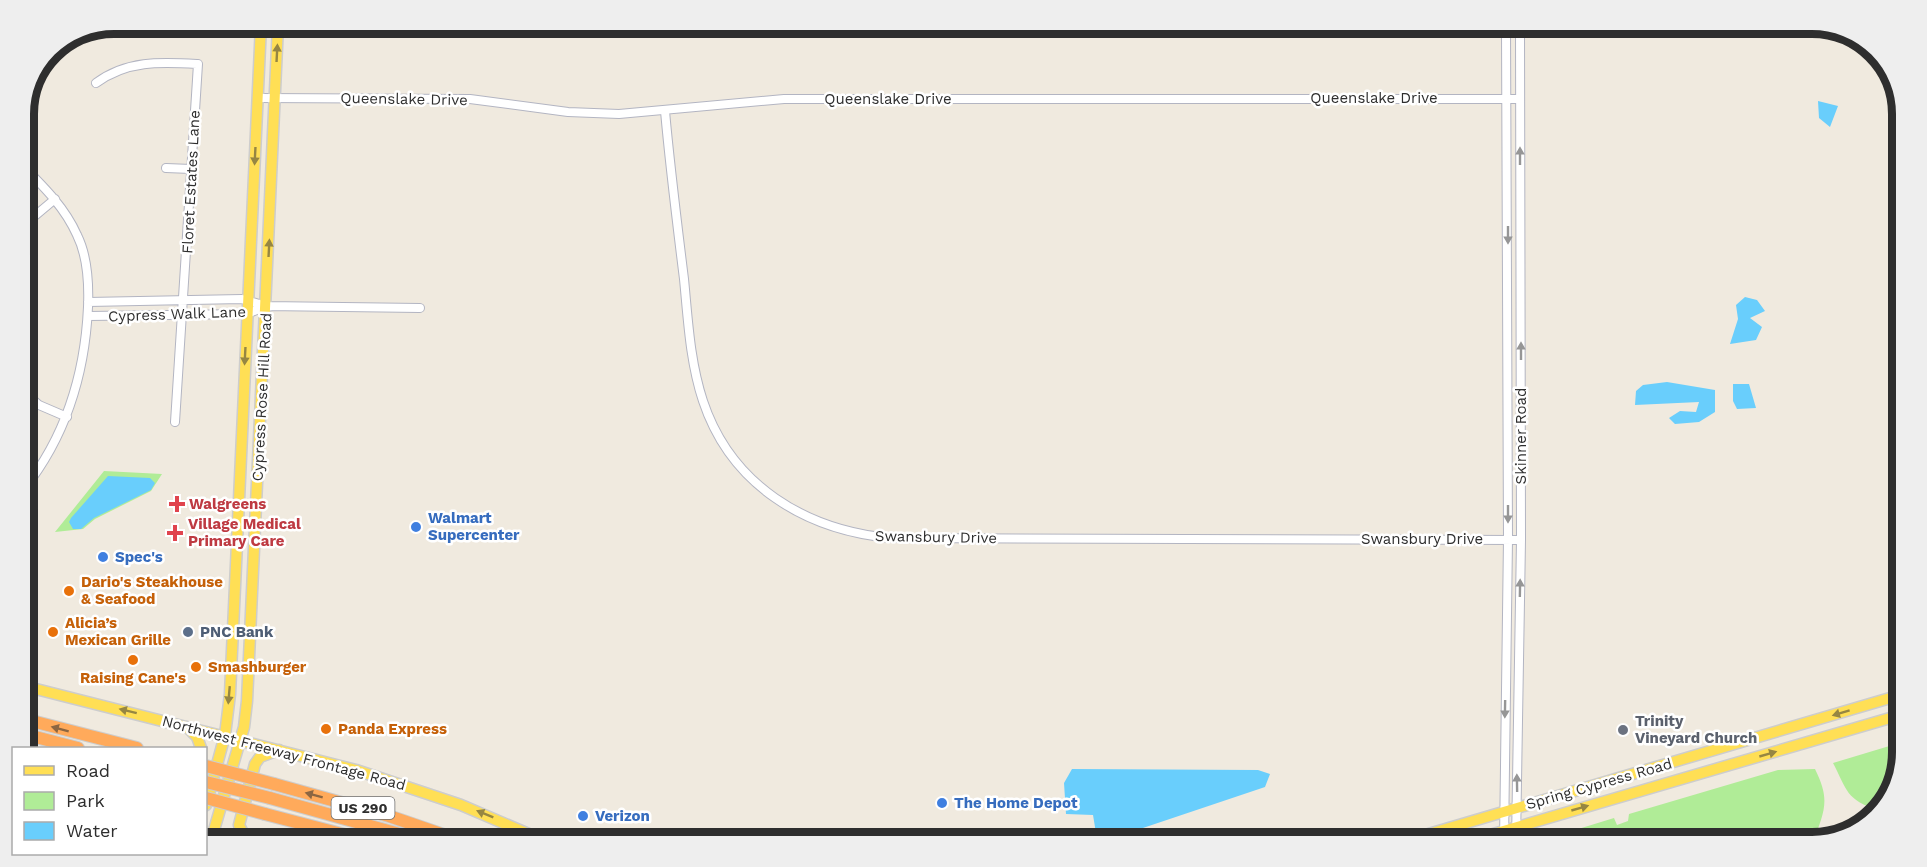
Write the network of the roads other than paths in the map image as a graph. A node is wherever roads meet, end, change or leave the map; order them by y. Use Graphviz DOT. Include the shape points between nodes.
graph roads {
  1 [pos="261,34"];
  2 [pos="278,34"];
  3 [pos="1506,34"];
  4 [pos="1520,34"];
  5 [pos="96,83"];
  6 [pos="259,98"];
  7 [pos="275,98"];
  8 [pos="1507,98"];
  9 [pos="1519,99"];
  10 [pos="664,111"];
  11 [pos="166,168"];
  12 [pos="191,170"];
  13 [pos="35,178"];
  14 [pos="55,199"];
  15 [pos="35,216"];
  16 [pos="248,300"];
  17 [pos="185,301"];
  18 [pos="88,302"];
  19 [pos="266,306"];
  20 [pos="420,308"];
  21 [pos="247,314"];
  22 [pos="184,315"];
  23 [pos="88,316"];
  24 [pos="1507,398"];
  25 [pos="1521,398"];
  26 [pos="35,400"];
  27 [pos="67,417"];
  28 [pos="175,422"];
  29 [pos="242,440"];
  30 [pos="259,440"];
  31 [pos="35,473"];
  32 [pos="1508,539"];
  33 [pos="1521,540"];
  34 [pos="234,598"];
  35 [pos="252,598"];
  36 [pos="1506,649"];
  37 [pos="1519,650"];
  38 [pos="35,689"];
  39 [pos="1892,697"];
  40 [pos="1892,717"];
  41 [pos="35,722"];
  42 [pos="186,726"];
  43 [pos="225,735"];
  44 [pos="35,737"];
  45 [pos="241,740"];
  46 [pos="74,747"];
  47 [pos="133,747"];
  48 [pos="201,747"];
  49 [pos="279,749"];
  50 [pos="1678,761"];
  51 [pos="207,766"];
  52 [pos="1683,779"];
  53 [pos="207,782"];
  54 [pos="207,798"];
  55 [pos="207,801"];
  56 [pos="1517,808"];
  57 [pos="1504,812"];
  58 [pos="1516,827"];
  59 [pos="214,832"];
  60 [pos="242,832"];
  61 [pos="334,832"];
  62 [pos="392,832"];
  63 [pos="435,832"];
  64 [pos="524,832"];
  65 [pos="1436,832"];
  66 [pos="1504,832"];
  67 [pos="1509,832"];
  68 [pos="1516,832"];
  1 -- 6 [label="main road, Cypress Rose Hill Road"];
  7 -- 2 [label="main road, Cypress Rose Hill Road, one-way"];
  3 -- 8 [label="street, Skinner Road"];
  4 -- 9 [label="street, Skinner Road"];
  5 -- 12 [label="street, Floret Estates Lane" via="114,70 148,63 198,64"];
  6 -- 7 [label="street, Queenslake Drive"];
  6 -- 16 [label="main road, Cypress Rose Hill Road, one-way"];
  7 -- 10 [label="street, Queenslake Drive" via="444,98 593,114"];
  19 -- 7 [label="main road, Cypress Rose Hill Road, one-way"];
  8 -- 9 [label="street, Queenslake Drive"];
  8 -- 10 [label="street, Queenslake Drive" via="792,99"];
  8 -- 24 [label="street, Skinner Road, one-way"];
  25 -- 9 [label="street, Skinner Road, one-way"];
  10 -- 32 [label="street, Swansbury Drive" via="689,329 702,399 717,435 737,463 758,485 810,519 847,532 890,538"];
  11 -- 12 [label="street"];
  12 -- 17 [label="street, Floret Estates Lane"];
  13 -- 14 [label="street"];
  14 -- 15 [label="street"];
  14 -- 18 [label="street" via="83,250"];
  16 -- 17 [label="street, Cypress Walk Lane"];
  16 -- 19 [label="street, Cypress Walk Lane"];
  16 -- 21 [label="main road, Cypress Rose Hill Road"];
  17 -- 18 [label="street, Cypress Walk Lane"];
  17 -- 22 [label="street, Floret Estates Lane"];
  18 -- 23 [label="street"];
  19 -- 20 [label="street, Cypress Walk Lane"];
  19 -- 21 [label="street, Cypress Walk Lane"];
  19 -- 30 [label="main road, Cypress Rose Hill Road"];
  21 -- 22 [label="street, Cypress Walk Lane"];
  21 -- 29 [label="main road, Cypress Rose Hill Road, one-way"];
  22 -- 23 [label="street, Cypress Walk Lane"];
  22 -- 28 [label="street, Floret Estates Lane"];
  23 -- 27 [label="street" via="83,365"];
  24 -- 25 [label="street"];
  24 -- 32 [label="street, Skinner Road, one-way"];
  25 -- 33 [label="street, Skinner Road"];
  26 -- 27 [label="street"];
  27 -- 31 [label="street"];
  29 -- 30 [label="main road"];
  29 -- 34 [label="main road, Cypress Rose Hill Road"];
  30 -- 35 [label="main road, Cypress Rose Hill Road"];
  32 -- 33 [label="street, Swansbury Drive"];
  32 -- 36 [label="street, Skinner Road"];
  37 -- 33 [label="street, Skinner Road, one-way"];
  34 -- 35 [label="main road"];
  34 -- 43 [label="main road, Cypress Rose Hill Road, one-way"];
  35 -- 45 [label="main road, Cypress Rose Hill Road"];
  36 -- 37 [label="street"];
  36 -- 57 [label="street, Skinner Road, one-way"];
  56 -- 37 [label="street, Skinner Road, one-way"];
  42 -- 38 [label="main road, Northwest Freeway Frontage Road, one-way"];
  39 -- 50 [label="main road, Spring Cypress Road, one-way"];
  52 -- 40 [label="main road, Spring Cypress Road, one-way"];
  47 -- 41 [label="highway, one-way"];
  42 -- 43 [label="main road, Northwest Freeway Frontage Road"];
  42 -- 48 [label="main road"];
  43 -- 45 [label="main road, Northwest Freeway Frontage Road"];
  43 -- 55 [label="main road, Cypress Rose Hill Road"];
  44 -- 46 [label="highway"];
  45 -- 49 [label="main road, Northwest Freeway Frontage Road"];
  45 -- 59 [label="main road, Cypress Rose Hill Road"];
  49 -- 60 [label="main road" via="260,757 255,764 239,825"];
  64 -- 49 [label="main road, Northwest Freeway Frontage Road, one-way" via="407,785"];
  50 -- 52 [label="main road"];
  50 -- 56 [label="main road, Spring Cypress Road"];
  63 -- 51 [label="highway, US 290, one-way, bridge"];
  58 -- 52 [label="main road, Spring Cypress Road, one-way"];
  53 -- 62 [label="highway, bridge"];
  54 -- 61 [label="highway, US 290, bridge"];
  56 -- 57 [label="main road, Spring Cypress Road"];
  56 -- 58 [label="street, Skinner Road"];
  57 -- 65 [label="main road, Spring Cypress Road"];
  57 -- 66 [label="street, Skinner Road"];
  58 -- 67 [label="main road, Spring Cypress Road"];
  58 -- 68 [label="street, Skinner Road"];
}
